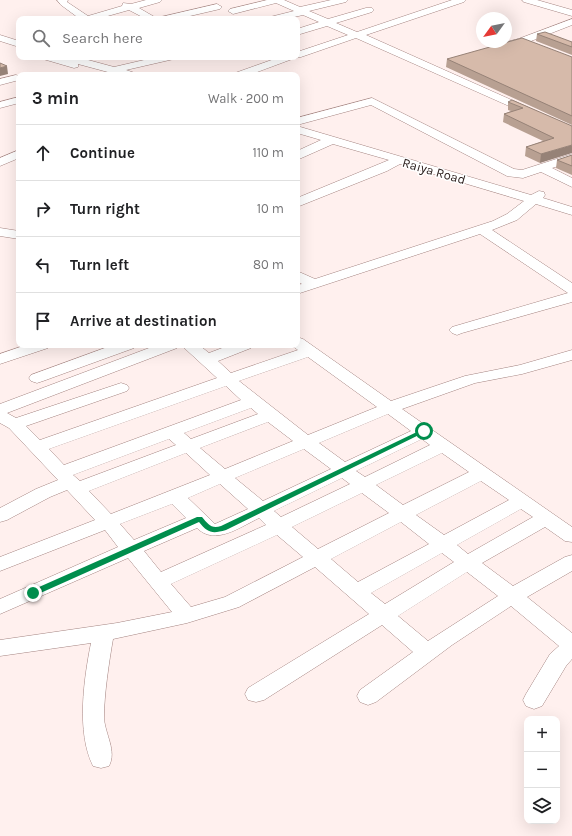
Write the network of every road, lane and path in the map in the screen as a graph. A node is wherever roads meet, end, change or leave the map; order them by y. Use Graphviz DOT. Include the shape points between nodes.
graph roads {
  1 [pos="62,0"];
  2 [pos="115,0"];
  3 [pos="157,0"];
  4 [pos="278,0"];
  5 [pos="343,0"];
  6 [pos="461,0"];
  7 [pos="527,0"];
  8 [pos="130,7"];
  9 [pos="217,8"];
  10 [pos="369,10"];
  11 [pos="233,11"];
  12 [pos="301,11"];
  13 [pos="572,13"];
  14 [pos="83,16"];
  15 [pos="97,16"];
  16 [pos="147,16"];
  17 [pos="178,16"];
  18 [pos="284,16"];
  19 [pos="572,22"];
  20 [pos="328,23"];
  21 [pos="300,31"];
  22 [pos="356,35"];
  23 [pos="522,41"];
  24 [pos="536,47"];
  25 [pos="489,50"];
  26 [pos="300,54"];
  27 [pos="59,60"];
  28 [pos="76,60"];
  29 [pos="159,60"];
  30 [pos="282,60"];
  31 [pos="446,63"];
  32 [pos="431,67"];
  33 [pos="109,72"];
  34 [pos="110,72"];
  35 [pos="117,72"];
  36 [pos="248,72"];
  37 [pos="16,78"];
  38 [pos="0,82"];
  39 [pos="16,101"];
  40 [pos="0,105"];
  41 [pos="300,121"];
  42 [pos="300,123"];
  43 [pos="300,130"];
  44 [pos="572,131"];
  45 [pos="331,140"];
  46 [pos="16,155"];
  47 [pos="300,155"];
  48 [pos="572,158"];
  49 [pos="398,160"];
  50 [pos="0,162"];
  51 [pos="542,168"];
  52 [pos="572,184"];
  53 [pos="536,197"];
  54 [pos="300,202"];
  55 [pos="571,205"];
  56 [pos="483,230"];
  57 [pos="0,232"];
  58 [pos="16,235"];
  59 [pos="300,277"];
  60 [pos="313,284"];
  61 [pos="300,289"];
  62 [pos="572,290"];
  63 [pos="572,297"];
  64 [pos="457,330"];
  65 [pos="303,346"];
  66 [pos="33,348"];
  67 [pos="120,348"];
  68 [pos="162,348"];
  69 [pos="193,348"];
  70 [pos="237,348"];
  71 [pos="299,348"];
  72 [pos="572,355"];
  73 [pos="0,359"];
  74 [pos="207,359"];
  75 [pos="37,378"];
  76 [pos="228,380"];
  77 [pos="121,388"];
  78 [pos="253,401"];
  79 [pos="389,408"];
  80 [pos="0,410"];
  81 [pos="270,415"];
  82 [pos="8,420"];
  83 [pos="424,431"];
  84 [pos="172,432"];
  85 [pos="306,442"];
  86 [pos="187,446"];
  87 [pos="444,446"];
  88 [pos="37,447"];
  89 [pos="343,470"];
  90 [pos="481,473"];
  91 [pos="221,476"];
  92 [pos="69,481"];
  93 [pos="362,485"];
  94 [pos="175,496"];
  95 [pos="522,501"];
  96 [pos="260,510"];
  97 [pos="402,515"];
  98 [pos="0,516"];
  99 [pos="546,518"];
  100 [pos="200,519"];
  101 [pos="108,522"];
  102 [pos="279,526"];
  103 [pos="572,536"];
  104 [pos="442,545"];
  105 [pos="131,549"];
  106 [pos="316,559"];
  107 [pos="572,562"];
  108 [pos="467,563"];
  109 [pos="0,564"];
  110 [pos="158,582"];
  111 [pos="356,592"];
  112 [pos="512,596"];
  113 [pos="0,607"];
  114 [pos="384,615"];
  115 [pos="187,616"];
  116 [pos="104,632"];
  117 [pos="569,638"];
  118 [pos="0,648"];
  119 [pos="427,652"];
  120 [pos="256,694"];
  121 [pos="368,696"];
  122 [pos="534,700"];
  123 [pos="101,759"];
  1 -- 14 [label="street"];
  2 -- 8 [label="street"];
  3 -- 8 [label="street"];
  4 -- 11 [label="street"];
  4 -- 12 [label="street"];
  5 -- 12 [label="street"];
  6 -- 22 [label="street"];
  7 -- 13 [label="street"];
  8 -- 15 [label="street"];
  8 -- 16 [label="street"];
  9 -- 17 [label="street"];
  10 -- 20 [label="street" via="343,16"];
  12 -- 18 [label="street"];
  12 -- 20 [label="street"];
  19 -- 23 [label="street"];
  20 -- 21 [label="street"];
  20 -- 22 [label="street"];
  22 -- 26 [label="street"];
  22 -- 32 [label="street"];
  23 -- 24 [label="street"];
  23 -- 25 [label="street"];
  27 -- 33 [label="street"];
  28 -- 34 [label="street"];
  29 -- 35 [label="street"];
  30 -- 36 [label="street"];
  31 -- 32 [label="street"];
  32 -- 44 [label="street"];
  37 -- 38 [label="street"];
  39 -- 40 [label="street"];
  41 -- 51 [label="street" via="372,101 505,171 523,174"];
  42 -- 53 [label="street, Raiya Road"];
  43 -- 45 [label="street, Raiya Road"];
  45 -- 47 [label="street"];
  45 -- 49 [label="street, Raiya Road"];
  46 -- 50 [label="street"];
  48 -- 51 [label="street"];
  49 -- 53 [label="street, Raiya Road"];
  49 -- 54 [label="street"];
  51 -- 52 [label="street"];
  53 -- 55 [label="street, Raiya Road"];
  53 -- 56 [label="street" via="512,217"];
  56 -- 60 [label="street"];
  56 -- 62 [label="street"];
  57 -- 58 [label="street"];
  59 -- 60 [label="street"];
  60 -- 61 [label="street"];
  63 -- 64 [label="street"];
  65 -- 79 [label="street"];
  66 -- 73 [label="street"];
  67 -- 75 [label="street"];
  68 -- 80 [label="street"];
  69 -- 74 [label="street"];
  70 -- 74 [label="street"];
  71 -- 76 [label="street"];
  72 -- 79 [label="street" via="522,369 471,379"];
  74 -- 76 [label="street"];
  76 -- 78 [label="street"];
  76 -- 88 [label="street"];
  77 -- 82 [label="street"];
  78 -- 81 [label="street"];
  78 -- 84 [label="street"];
  79 -- 83 [label="street"];
  79 -- 85 [label="street"];
  81 -- 85 [label="street"];
  81 -- 86 [label="street"];
  82 -- 88 [label="street"];
  83 -- 87 [label="street"];
  83 -- 89 [label="street"];
  84 -- 86 [label="street"];
  84 -- 92 [label="street"];
  85 -- 89 [label="street"];
  85 -- 91 [label="street"];
  86 -- 91 [label="street"];
  86 -- 92 [label="street"];
  87 -- 90 [label="street"];
  87 -- 93 [label="street"];
  88 -- 92 [label="street"];
  89 -- 93 [label="street"];
  89 -- 96 [label="street"];
  90 -- 95 [label="street"];
  90 -- 97 [label="street"];
  91 -- 94 [label="street"];
  91 -- 96 [label="street"];
  92 -- 98 [label="street"];
  92 -- 101 [label="street"];
  93 -- 97 [label="street"];
  93 -- 102 [label="street"];
  94 -- 100 [label="street"];
  94 -- 101 [label="street"];
  95 -- 99 [label="street"];
  95 -- 104 [label="street"];
  96 -- 100 [label="street" via="215,530 208,528"];
  96 -- 102 [label="street"];
  97 -- 104 [label="street"];
  97 -- 106 [label="street"];
  99 -- 103 [label="street"];
  99 -- 108 [label="street"];
  100 -- 105 [label="street"];
  101 -- 105 [label="street"];
  101 -- 109 [label="street"];
  102 -- 106 [label="street"];
  102 -- 110 [label="street"];
  104 -- 108 [label="street"];
  104 -- 111 [label="street"];
  105 -- 110 [label="street"];
  105 -- 113 [label="street"];
  106 -- 111 [label="street"];
  106 -- 115 [label="street" via="232,602"];
  107 -- 112 [label="street"];
  108 -- 112 [label="street"];
  108 -- 114 [label="street"];
  110 -- 115 [label="street"];
  111 -- 114 [label="street"];
  112 -- 117 [label="street"];
  112 -- 119 [label="street"];
  114 -- 119 [label="street"];
  114 -- 120 [label="street"];
  115 -- 116 [label="street"];
  116 -- 118 [label="street"];
  116 -- 123 [label="street" via="93,719"];
  117 -- 122 [label="street"];
  119 -- 121 [label="street"];
}
